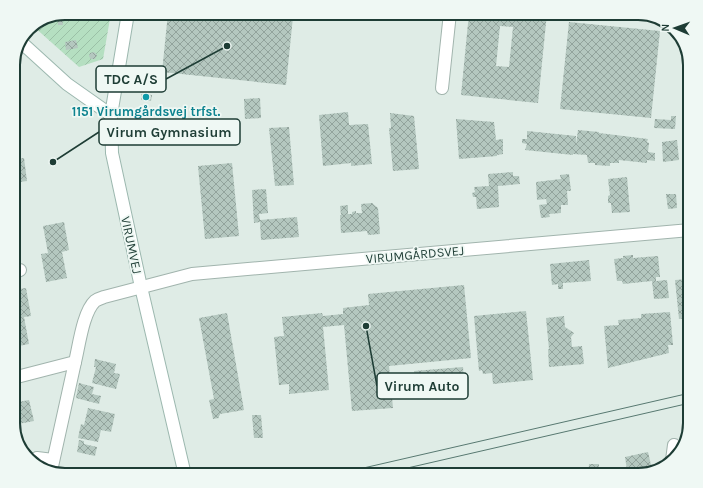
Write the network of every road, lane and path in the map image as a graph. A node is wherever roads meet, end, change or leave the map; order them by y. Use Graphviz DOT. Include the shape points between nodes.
graph roads {
  1 [pos="127,20"];
  2 [pos="449,20"];
  3 [pos="25,45"];
  4 [pos="442,88"];
  5 [pos="111,115"];
  6 [pos="683,231"];
  7 [pos="141,287"];
  8 [pos="75,362"];
  9 [pos="20,376"];
  10 [pos="674,446"];
  11 [pos="673,451"];
  12 [pos="37,458"];
  13 [pos="50,465"];
  14 [pos="52,466"];
  15 [pos="183,468"];
  1 -- 5 [label="street, VIRUMVEJ"];
  2 -- 4 [label="street"];
  3 -- 5 [label="street" via="67,84"];
  5 -- 7 [label="street, VIRUMVEJ" via="112,153"];
  6 -- 7 [label="street, VIRUMGÅRDSVEJ" via="192,274"];
  7 -- 8 [label="street, VIRUMGÅRDSVEJ" via="95,301 85,317"];
  7 -- 15 [label="street, VIRUMVEJ"];
  8 -- 9 [label="street"];
  8 -- 14 [label="street"];
  10 -- 11 [label="street"];
  12 -- 13 [label="street"];
}
